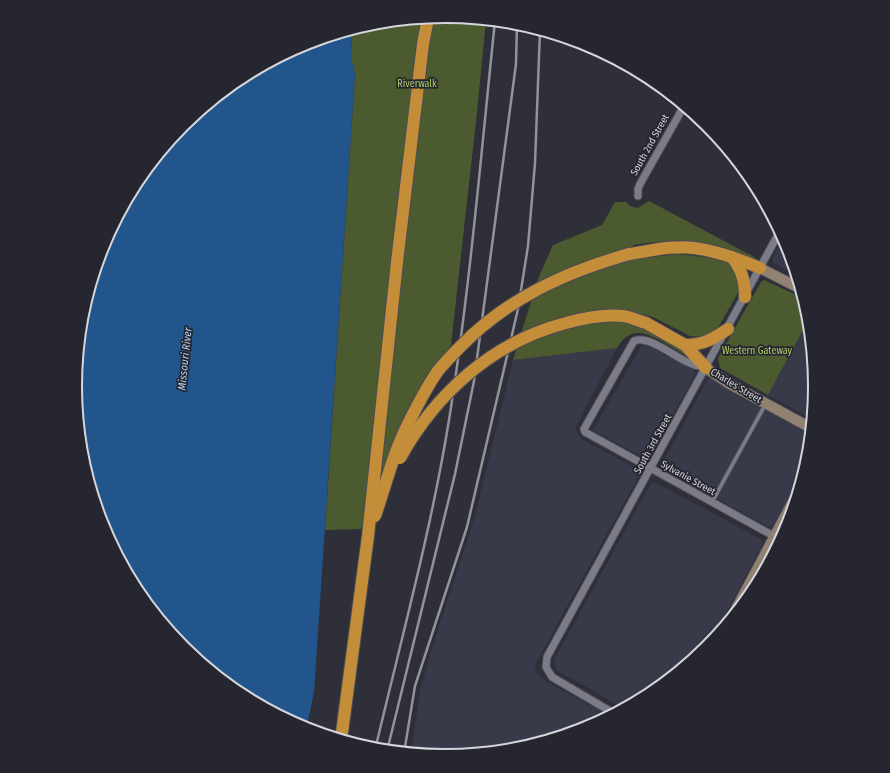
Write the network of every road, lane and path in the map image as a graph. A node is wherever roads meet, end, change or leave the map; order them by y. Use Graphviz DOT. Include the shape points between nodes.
graph roads {
  1 [pos="425,24"];
  2 [pos="682,110"];
  3 [pos="638,196"];
  4 [pos="776,238"];
  5 [pos="732,257"];
  6 [pos="760,268"];
  7 [pos="794,285"];
  8 [pos="745,297"];
  9 [pos="728,329"];
  10 [pos="685,344"];
  11 [pos="386,362"];
  12 [pos="706,368"];
  13 [pos="765,404"];
  14 [pos="806,425"];
  15 [pos="585,432"];
  16 [pos="650,468"];
  17 [pos="712,502"];
  18 [pos="368,536"];
  19 [pos="776,537"];
  20 [pos="365,555"];
  21 [pos="610,711"];
  22 [pos="343,735"];
  23 [pos="343,735"];
  1 -- 11 [label="highway, bridge"];
  2 -- 3 [label="street, South 2nd Street" via="640,184"];
  4 -- 6 [label="street, South 3rd Street"];
  5 -- 6 [label="highway"];
  5 -- 8 [label="highway" via="745,281"];
  5 -- 18 [label="highway, bridge" via="693,248 659,249 629,254 571,273 528,294 492,318 456,351 438,372 409,421 394,456"];
  6 -- 7 [label="main road"];
  6 -- 8 [label="street, South 3rd Street"];
  8 -- 9 [label="street, South 3rd Street"];
  9 -- 10 [label="highway" via="709,342"];
  9 -- 12 [label="street, South 3rd Street"];
  10 -- 12 [label="highway"];
  10 -- 20 [label="highway, bridge" via="646,323 624,316 603,316 560,324 520,339 502,349 468,374 431,411 412,437 378,503"];
  11 -- 18 [label="highway, bridge"];
  11 -- 20 [label="highway, bridge"];
  12 -- 13 [label="main road, Charles Street"];
  12 -- 15 [label="street, Charles Street" via="691,364 648,341 638,339 630,346 584,429"];
  12 -- 16 [label="street, South 3rd Street"];
  13 -- 14 [label="main road, Charles Street"];
  13 -- 17 [label="lane"];
  15 -- 16 [label="street, Sylvanie Street"];
  16 -- 17 [label="street, Sylvanie Street"];
  16 -- 21 [label="street, South 3rd Street" via="547,657 546,667 549,674"];
  17 -- 19 [label="street, Sylvanie Street"];
  18 -- 22 [label="highway, bridge"];
  20 -- 23 [label="highway, bridge"];
}
